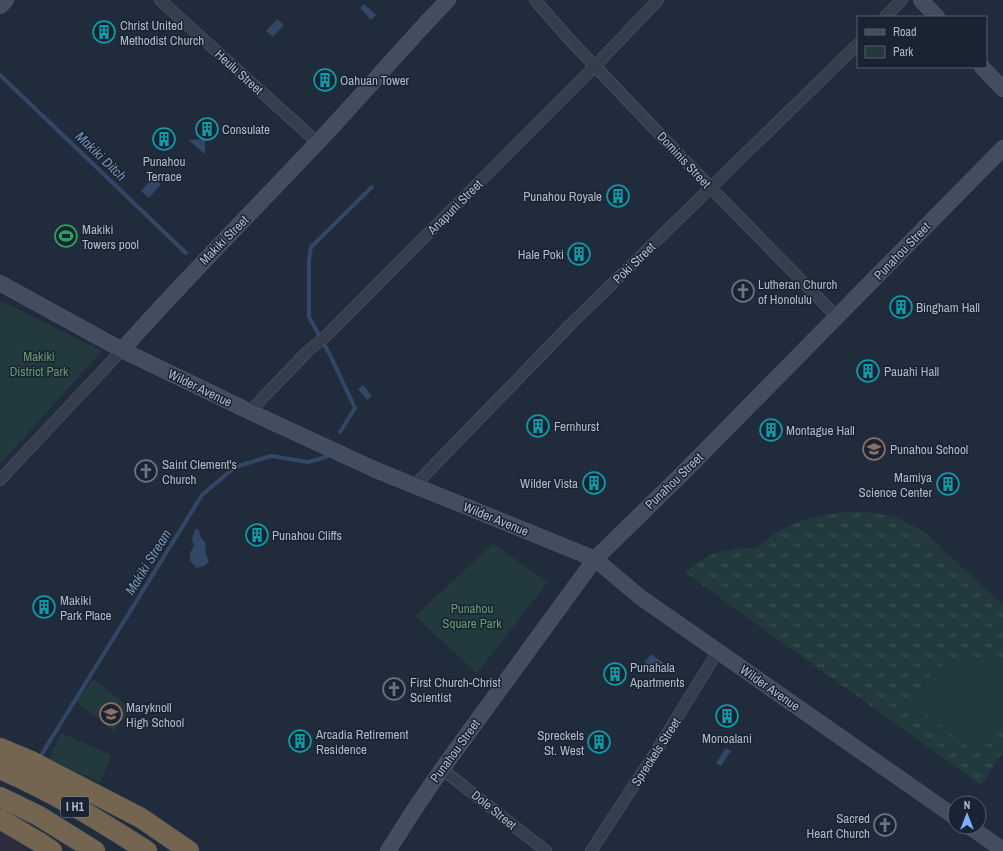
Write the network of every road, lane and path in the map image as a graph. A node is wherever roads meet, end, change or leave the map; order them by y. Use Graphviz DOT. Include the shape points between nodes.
graph roads {
  1 [pos="6,0"];
  2 [pos="160,0"];
  3 [pos="448,0"];
  4 [pos="534,0"];
  5 [pos="658,0"];
  6 [pos="902,0"];
  7 [pos="921,0"];
  8 [pos="0,6"];
  9 [pos="886,16"];
  10 [pos="936,16"];
  11 [pos="857,45"];
  12 [pos="595,66"];
  13 [pos="983,68"];
  14 [pos="1003,89"];
  15 [pos="318,143"];
  16 [pos="1003,148"];
  17 [pos="711,188"];
  18 [pos="0,283"];
  19 [pos="837,317"];
  20 [pos="122,350"];
  21 [pos="249,412"];
  22 [pos="0,480"];
  23 [pos="414,486"];
  24 [pos="595,559"];
  25 [pos="718,651"];
  26 [pos="0,748"];
  27 [pos="442,768"];
  28 [pos="0,770"];
  29 [pos="0,797"];
  30 [pos="947,811"];
  31 [pos="0,819"];
  32 [pos="981,835"];
  33 [pos="1003,850"];
  34 [pos="52,851"];
  35 [pos="95,851"];
  36 [pos="147,851"];
  37 [pos="189,851"];
  38 [pos="388,851"];
  39 [pos="546,851"];
  40 [pos="591,851"];
  1 -- 8 [label="main road"];
  2 -- 15 [label="street, Heulu Street"];
  3 -- 15 [label="main road, Makiki Street"];
  4 -- 12 [label="street, Dominis Street"];
  5 -- 12 [label="street, Anapuni Street"];
  6 -- 9 [label="street"];
  7 -- 10 [label="main road"];
  11 -- 17 [label="street, Poki Street"];
  12 -- 17 [label="street, Dominis Street"];
  12 -- 21 [label="street, Anapuni Street"];
  13 -- 14 [label="main road"];
  15 -- 20 [label="main road, Makiki Street"];
  16 -- 19 [label="main road, Punahou Street"];
  17 -- 19 [label="street, Dominis Street"];
  17 -- 23 [label="street, Poki Street" via="571,324"];
  18 -- 20 [label="main road, Wilder Avenue"];
  19 -- 24 [label="main road, Punahou Street"];
  20 -- 21 [label="main road, Wilder Avenue"];
  20 -- 22 [label="street, Makiki Street"];
  21 -- 23 [label="main road, Wilder Avenue"];
  23 -- 24 [label="main road, Wilder Avenue"];
  24 -- 25 [label="main road, Wilder Avenue" via="640,598"];
  24 -- 27 [label="main road, Punahou Street"];
  25 -- 30 [label="main road, Wilder Avenue"];
  25 -- 40 [label="street, Spreckels Street"];
  26 -- 37 [label="highway" via="31,761 141,818"];
  27 -- 38 [label="main road, Punahou Street"];
  27 -- 39 [label="street, Dole Street"];
  28 -- 36 [label="highway, I H1" via="43,790"];
  29 -- 35 [label="highway, I H1" via="39,816"];
  31 -- 34 [label="highway"];
  32 -- 33 [label="main road"];
}
